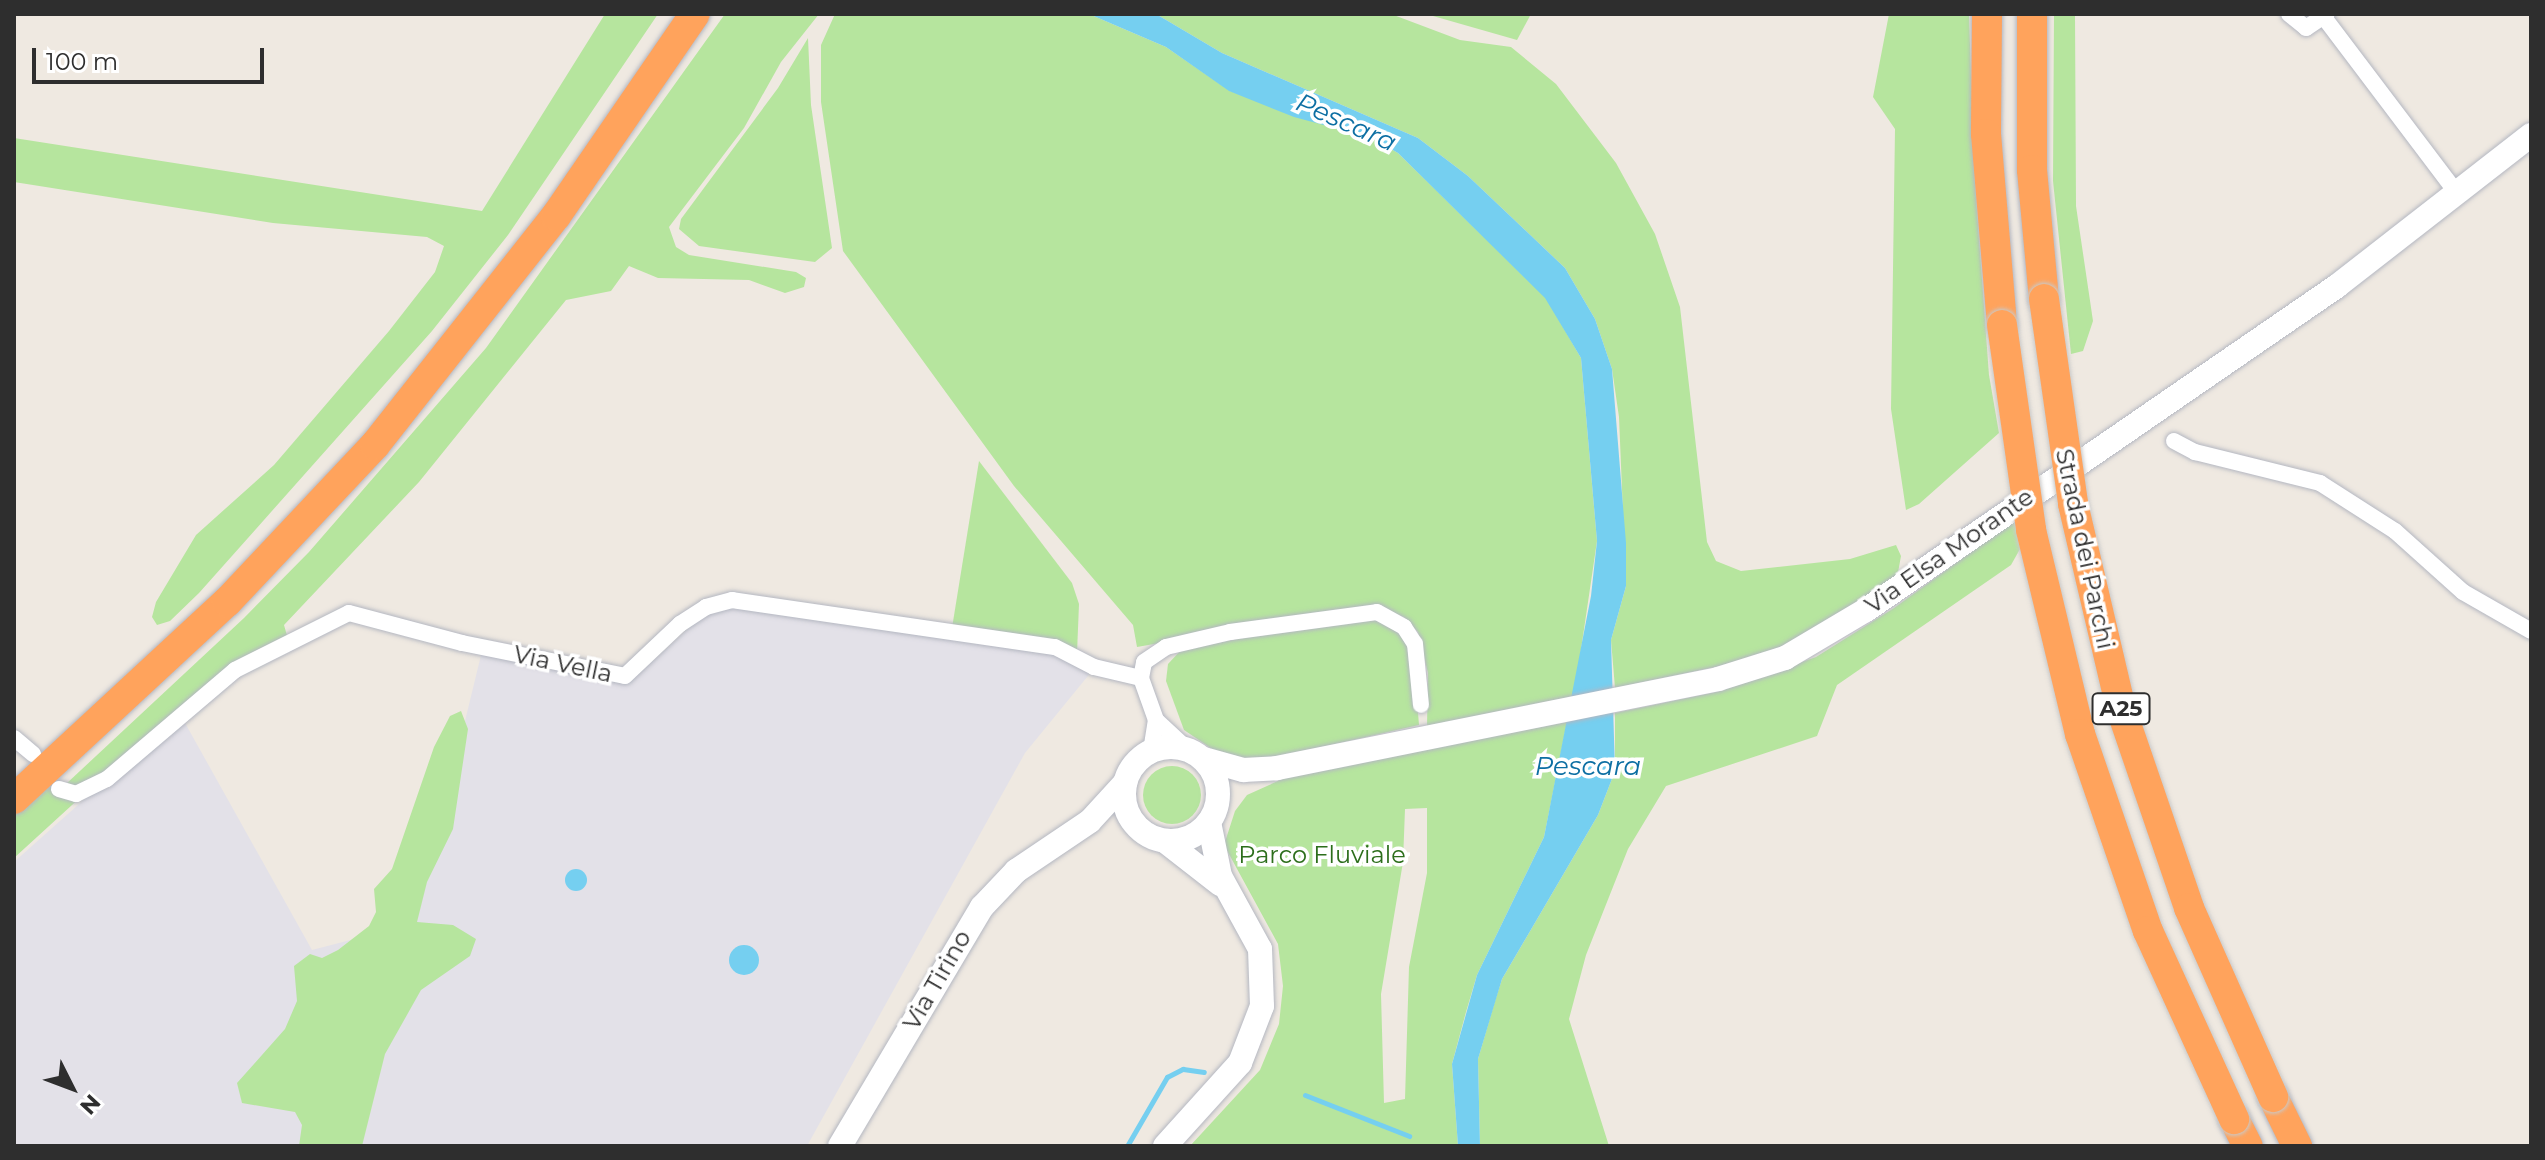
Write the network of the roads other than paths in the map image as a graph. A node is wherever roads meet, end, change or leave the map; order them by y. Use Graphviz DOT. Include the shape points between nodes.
graph roads {
  1 [pos="695,14"];
  2 [pos="1987,14"];
  3 [pos="2032,14"];
  4 [pos="2289,14"];
  5 [pos="2325,15"];
  6 [pos="2531,135"];
  7 [pos="2457,193"];
  8 [pos="2174,441"];
  9 [pos="2531,631"];
  10 [pos="1141,678"];
  11 [pos="1421,705"];
  12 [pos="1156,720"];
  13 [pos="14,738"];
  14 [pos="1151,751"];
  15 [pos="33,754"];
  16 [pos="1196,754"];
  17 [pos="1277,768"];
  18 [pos="1125,783"];
  19 [pos="59,789"];
  20 [pos="14,799"];
  21 [pos="1213,814"];
  22 [pos="1137,827"];
  23 [pos="1063,838"];
  24 [pos="1165,841"];
  25 [pos="1233,902"];
  26 [pos="840,1146"];
  27 [pos="1165,1146"];
  28 [pos="2248,1146"];
  29 [pos="2297,1146"];
  1 -- 20 [label="highway" via="556,216 375,445 216,613"];
  2 -- 28 [label="highway, Strada dei Parchi / A25, bridge" via="1986,134 2002,325 2031,530 2080,734 2148,931"];
  3 -- 29 [label="highway, Strada dei Parchi / A25, bridge" via="2032,170 2044,299 2073,504 2118,698 2189,908"];
  4 -- 5 [label="street" via="2306,28"];
  5 -- 7 [label="street"];
  6 -- 7 [label="main road, Via Elsa Morante"];
  7 -- 17 [label="main road, Via Elsa Morante" via="2337,286 1866,610 1785,658 1718,679"];
  8 -- 9 [label="street" via="2195,452 2320,483 2395,531 2463,592"];
  10 -- 11 [label="street" via="1144,662 1166,647 1377,612 1404,627 1415,644"];
  10 -- 12 [label="street"];
  10 -- 19 [label="street, Via Vella" via="1094,667 1055,647 732,600 706,607 680,624 625,676 462,643 349,613 235,670 107,779 76,794"];
  12 -- 14 [label="street"];
  12 -- 16 [label="street"];
  13 -- 15 [label="street"];
  14 -- 16 [label="main road"];
  14 -- 18 [label="main road" via="1130,770"];
  16 -- 17 [label="main road, Via Elsa Morante" via="1243,770"];
  16 -- 21 [label="main road" via="1216,777"];
  17 -- 21 [label="main road, Via Elsa Morante"];
  18 -- 22 [label="main road" via="1125,807"];
  18 -- 23 [label="main road, Via Tirino" via="1102,810"];
  21 -- 24 [label="main road" via="1194,835"];
  21 -- 25 [label="main road" via="1214,860"];
  22 -- 23 [label="main road, Via Tirino"];
  22 -- 24 [label="main road"];
  23 -- 26 [label="main road, Via Tirino" via="1016,871 982,907"];
  24 -- 25 [label="main road" via="1204,867"];
  25 -- 27 [label="main road" via="1260,949 1264,979 1259,1019 1240,1063"];
}
